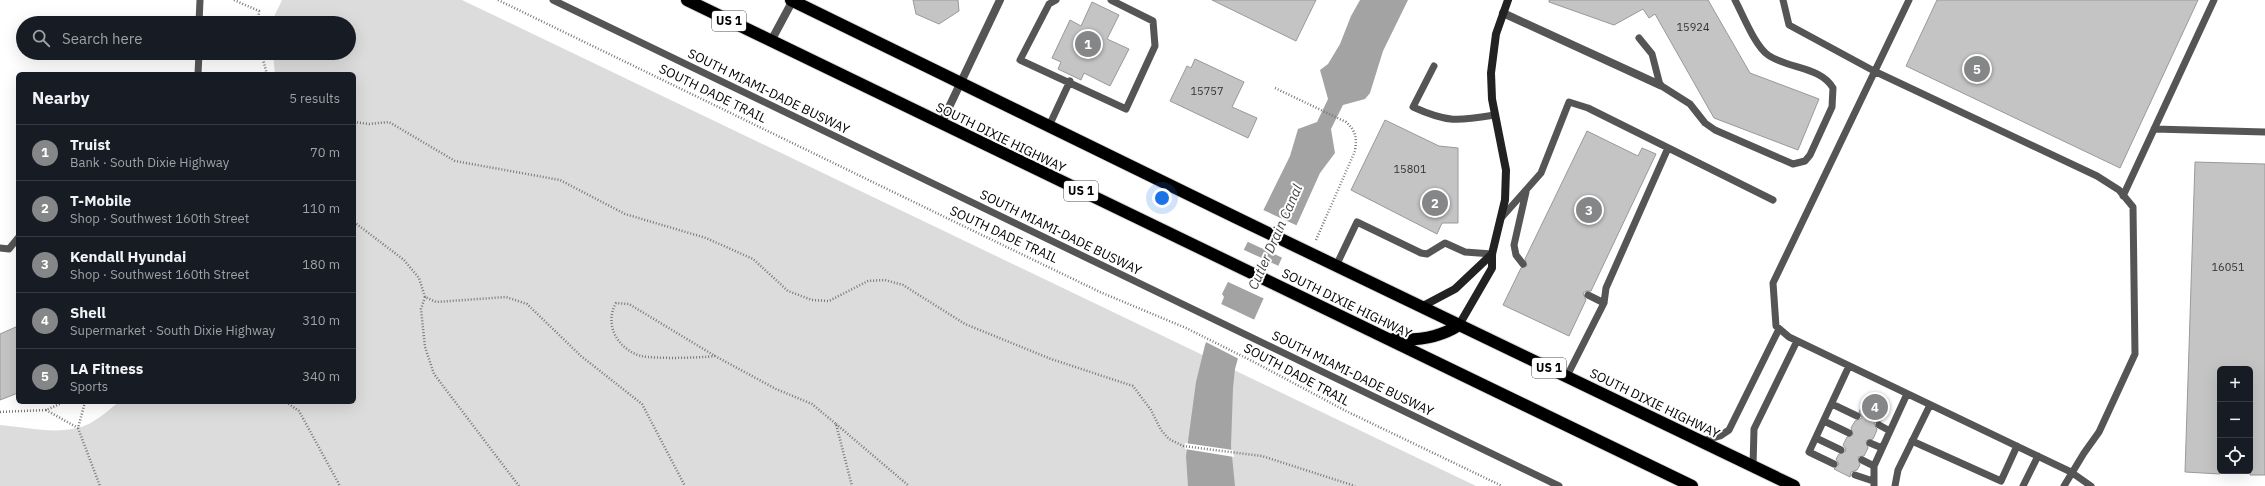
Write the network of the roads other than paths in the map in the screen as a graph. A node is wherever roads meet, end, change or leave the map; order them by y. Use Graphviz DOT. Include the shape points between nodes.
graph roads {
  1 [pos="200,0"];
  2 [pos="553,0"];
  3 [pos="687,0"];
  4 [pos="792,0"];
  5 [pos="1000,0"];
  6 [pos="1056,0"];
  7 [pos="1111,0"];
  8 [pos="1735,0"];
  9 [pos="1783,0"];
  10 [pos="1909,0"];
  11 [pos="2214,0"];
  12 [pos="1505,1"];
  13 [pos="1503,13"];
  14 [pos="199,16"];
  15 [pos="1639,38"];
  16 [pos="771,41"];
  17 [pos="199,60"];
  18 [pos="1434,66"];
  19 [pos="1874,71"];
  20 [pos="198,72"];
  21 [pos="1070,81"];
  22 [pos="961,82"];
  23 [pos="1660,85"];
  24 [pos="1495,115"];
  25 [pos="941,124"];
  26 [pos="1049,126"];
  27 [pos="2154,129"];
  28 [pos="2265,132"];
  29 [pos="1668,148"];
  30 [pos="1527,189"];
  31 [pos="2123,196"];
  32 [pos="1773,200"];
  33 [pos="1502,217"];
  34 [pos="16,240"];
  35 [pos="0,248"];
  36 [pos="1492,254"];
  37 [pos="1523,264"];
  38 [pos="1336,266"];
  39 [pos="1588,295"];
  40 [pos="1604,303"];
  41 [pos="1421,307"];
  42 [pos="1459,325"];
  43 [pos="1779,329"];
  44 [pos="1389,339"];
  45 [pos="1797,341"];
  46 [pos="1849,366"];
  47 [pos="1567,376"];
  48 [pos="1907,394"];
  49 [pos="1832,404"];
  50 [pos="1930,405"];
  51 [pos="1857,416"];
  52 [pos="1824,421"];
  53 [pos="1879,425"];
  54 [pos="1890,431"];
  55 [pos="1849,433"];
  56 [pos="1816,438"];
  57 [pos="1702,441"];
  58 [pos="1912,441"];
  59 [pos="1870,443"];
  60 [pos="2017,446"];
  61 [pos="1882,448"];
  62 [pos="1841,450"];
  63 [pos="2038,456"];
  64 [pos="1862,460"];
  65 [pos="1834,464"];
  66 [pos="1753,466"];
  67 [pos="1874,466"];
  68 [pos="2071,472"];
  69 [pos="1855,475"];
  70 [pos="1999,483"];
  71 [pos="1874,484"];
  72 [pos="1559,486"];
  73 [pos="1692,486"];
  74 [pos="1794,486"];
  75 [pos="1895,486"];
  76 [pos="2022,486"];
  77 [pos="2064,486"];
  78 [pos="2091,486"];
  1 -- 14 [label="lane"];
  2 -- 72 [label="lane, SOUTH MIAMI-DADE BUSWAY"];
  3 -- 16 [label="highway, SOUTH DIXIE HIGHWAY / US 1"];
  4 -- 16 [label="street"];
  4 -- 22 [label="highway, SOUTH DIXIE HIGHWAY / US 1"];
  5 -- 22 [label="street"];
  6 -- 21 [label="lane" via="1049,4 1020,60"];
  7 -- 21 [label="lane" via="1152,21 1155,46 1126,109"];
  8 -- 23 [label="lane" via="1767,55 1824,77 1833,88 1832,106 1810,155 1805,160 1793,164 1715,130 1704,123 1682,98"];
  9 -- 19 [label="lane" via="1789,26"];
  10 -- 19 [label="lane"];
  11 -- 27 [label="lane"];
  12 -- 13 [label="street"];
  13 -- 23 [label="street"];
  13 -- 24 [label="street" via="1492,58 1491,86"];
  15 -- 23 [label="lane" via="1652,54"];
  16 -- 25 [label="highway, SOUTH DIXIE HIGHWAY / US 1"];
  17 -- 20 [label="lane"];
  18 -- 24 [label="lane" via="1413,107 1435,118 1452,120"];
  19 -- 31 [label="lane" via="2097,176"];
  19 -- 43 [label="lane" via="1773,283 1773,307 1776,326"];
  21 -- 26 [label="lane"];
  22 -- 25 [label="street"];
  22 -- 26 [label="highway, SOUTH DIXIE HIGHWAY / US 1"];
  24 -- 33 [label="street" via="1506,170"];
  25 -- 44 [label="highway, SOUTH DIXIE HIGHWAY / US 1"];
  26 -- 38 [label="highway, SOUTH DIXIE HIGHWAY / US 1"];
  27 -- 28 [label="lane"];
  27 -- 31 [label="lane"];
  29 -- 30 [label="lane" via="1588,108 1568,102 1541,173"];
  29 -- 32 [label="lane"];
  29 -- 40 [label="lane" via="1606,288"];
  30 -- 33 [label="lane"];
  30 -- 37 [label="lane" via="1514,245 1516,256"];
  31 -- 68 [label="lane" via="2133,207 2135,354 2099,432"];
  33 -- 36 [label="street"];
  34 -- 35 [label="lane" via="9,249"];
  36 -- 38 [label="lane" via="1465,252 1445,243 1427,254 1421,253 1357,222"];
  36 -- 41 [label="street" via="1454,289"];
  36 -- 42 [label="street" via="1492,268 1488,277"];
  38 -- 41 [label="highway, SOUTH DIXIE HIGHWAY / US 1"];
  39 -- 40 [label="lane"];
  40 -- 47 [label="lane"];
  41 -- 42 [label="highway, SOUTH DIXIE HIGHWAY / US 1"];
  42 -- 44 [label="highway" via="1446,334 1428,338"];
  42 -- 47 [label="highway, SOUTH DIXIE HIGHWAY / US 1"];
  43 -- 45 [label="lane"];
  43 -- 57 [label="lane" via="1729,430 1720,436"];
  44 -- 73 [label="highway, SOUTH DIXIE HIGHWAY / US 1"];
  45 -- 46 [label="lane"];
  45 -- 66 [label="lane" via="1754,429"];
  46 -- 48 [label="lane"];
  46 -- 49 [label="lane"];
  47 -- 57 [label="highway, SOUTH DIXIE HIGHWAY / US 1"];
  48 -- 50 [label="lane"];
  48 -- 54 [label="lane"];
  49 -- 51 [label="lane"];
  49 -- 52 [label="lane"];
  50 -- 58 [label="lane"];
  50 -- 60 [label="lane"];
  52 -- 55 [label="lane"];
  52 -- 56 [label="lane"];
  53 -- 54 [label="lane"];
  54 -- 61 [label="lane"];
  56 -- 62 [label="lane"];
  56 -- 65 [label="lane" via="1809,452"];
  57 -- 66 [label="highway, SOUTH DIXIE HIGHWAY / US 1"];
  58 -- 70 [label="lane"];
  58 -- 75 [label="lane" via="1898,470"];
  59 -- 61 [label="lane"];
  60 -- 63 [label="lane"];
  60 -- 70 [label="lane"];
  61 -- 67 [label="lane"];
  63 -- 68 [label="lane"];
  63 -- 76 [label="lane"];
  64 -- 67 [label="lane"];
  66 -- 74 [label="highway, SOUTH DIXIE HIGHWAY / US 1"];
  67 -- 71 [label="lane"];
  68 -- 77 [label="lane"];
  68 -- 78 [label="lane"];
  69 -- 71 [label="lane"];
}
